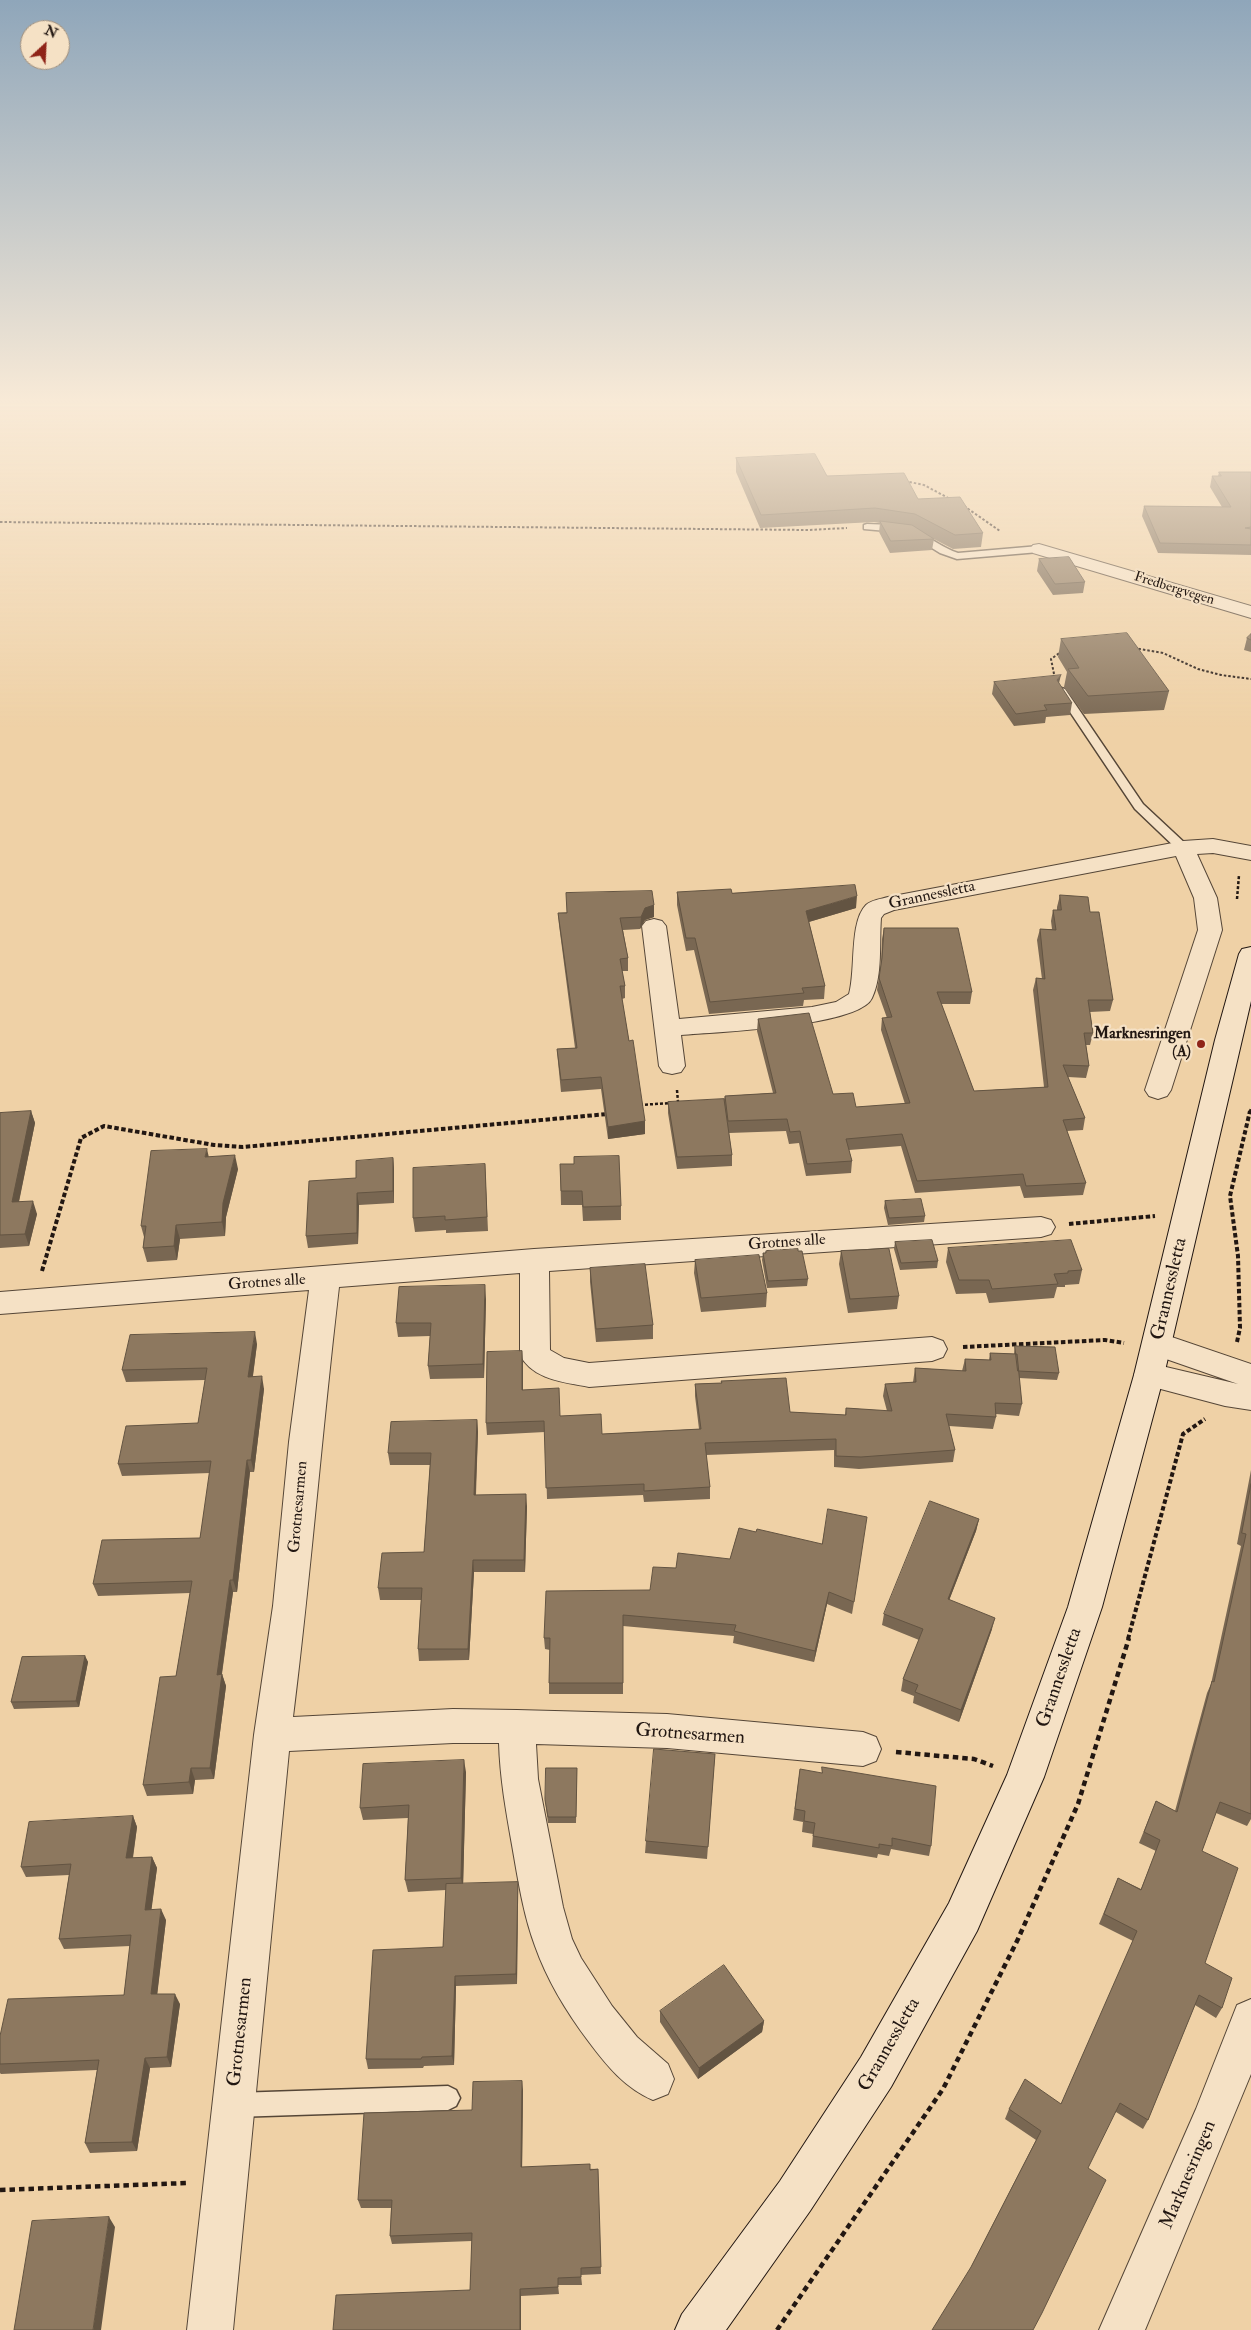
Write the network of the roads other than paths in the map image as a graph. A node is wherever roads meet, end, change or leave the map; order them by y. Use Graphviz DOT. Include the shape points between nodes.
graph roads {
  1 [pos="866,527"];
  2 [pos="1039,549"];
  3 [pos="1251,612"];
  4 [pos="1061,691"];
  5 [pos="1184,848"];
  6 [pos="1245,862"];
  7 [pos="654,926"];
  8 [pos="1251,954"];
  9 [pos="667,1028"];
  10 [pos="672,1066"];
  11 [pos="1158,1090"];
  12 [pos="1041,1227"];
  13 [pos="534,1260"];
  14 [pos="325,1279"];
  15 [pos="0,1303"];
  16 [pos="932,1349"];
  17 [pos="1144,1354"];
  18 [pos="1251,1376"];
  19 [pos="1251,1398"];
  20 [pos="517,1727"];
  21 [pos="272,1734"];
  22 [pos="863,1749"];
  23 [pos="1251,2019"];
  24 [pos="653,2079"];
  25 [pos="448,2098"];
  26 [pos="233,2105"];
  27 [pos="210,2330"];
  28 [pos="698,2330"];
  29 [pos="1122,2330"];
  1 -- 2 [label="lane" via="914,533 957,556"];
  2 -- 3 [label="street, Fredbergvegen"];
  4 -- 5 [label="lane" via="1139,806"];
  5 -- 6 [label="street, Grannessletta" via="1213,846"];
  5 -- 9 [label="street, Grannessletta" via="888,904 875,909 869,918 865,981 860,998 844,1008 812,1015"];
  5 -- 11 [label="street" via="1200,885 1210,930"];
  7 -- 9 [label="street"];
  8 -- 17 [label="street, Grannessletta"];
  9 -- 10 [label="street"];
  12 -- 13 [label="street, Grotnes alle"];
  13 -- 14 [label="street, Grotnes alle"];
  13 -- 16 [label="street" via="535,1355 556,1370 589,1376"];
  14 -- 15 [label="street, Grotnes alle"];
  14 -- 21 [label="street, Grotnesarmen" via="305,1442 290,1606"];
  17 -- 18 [label="street"];
  17 -- 19 [label="street" via="1224,1394"];
  17 -- 28 [label="street, Grannessletta" via="1085,1607 1025,1777 963,1917 876,2072 795,2196"];
  20 -- 21 [label="street, Grotnesarmen" via="453,1726"];
  20 -- 22 [label="street, Grotnesarmen" via="667,1732"];
  20 -- 24 [label="street" via="519,1779 543,1907 554,1945 598,2020 622,2052"];
  21 -- 26 [label="street, Grotnesarmen"];
  23 -- 29 [label="street, Marknesringen" via="1214,2116"];
  25 -- 26 [label="lane"];
  26 -- 27 [label="street, Grotnesarmen"];
}
